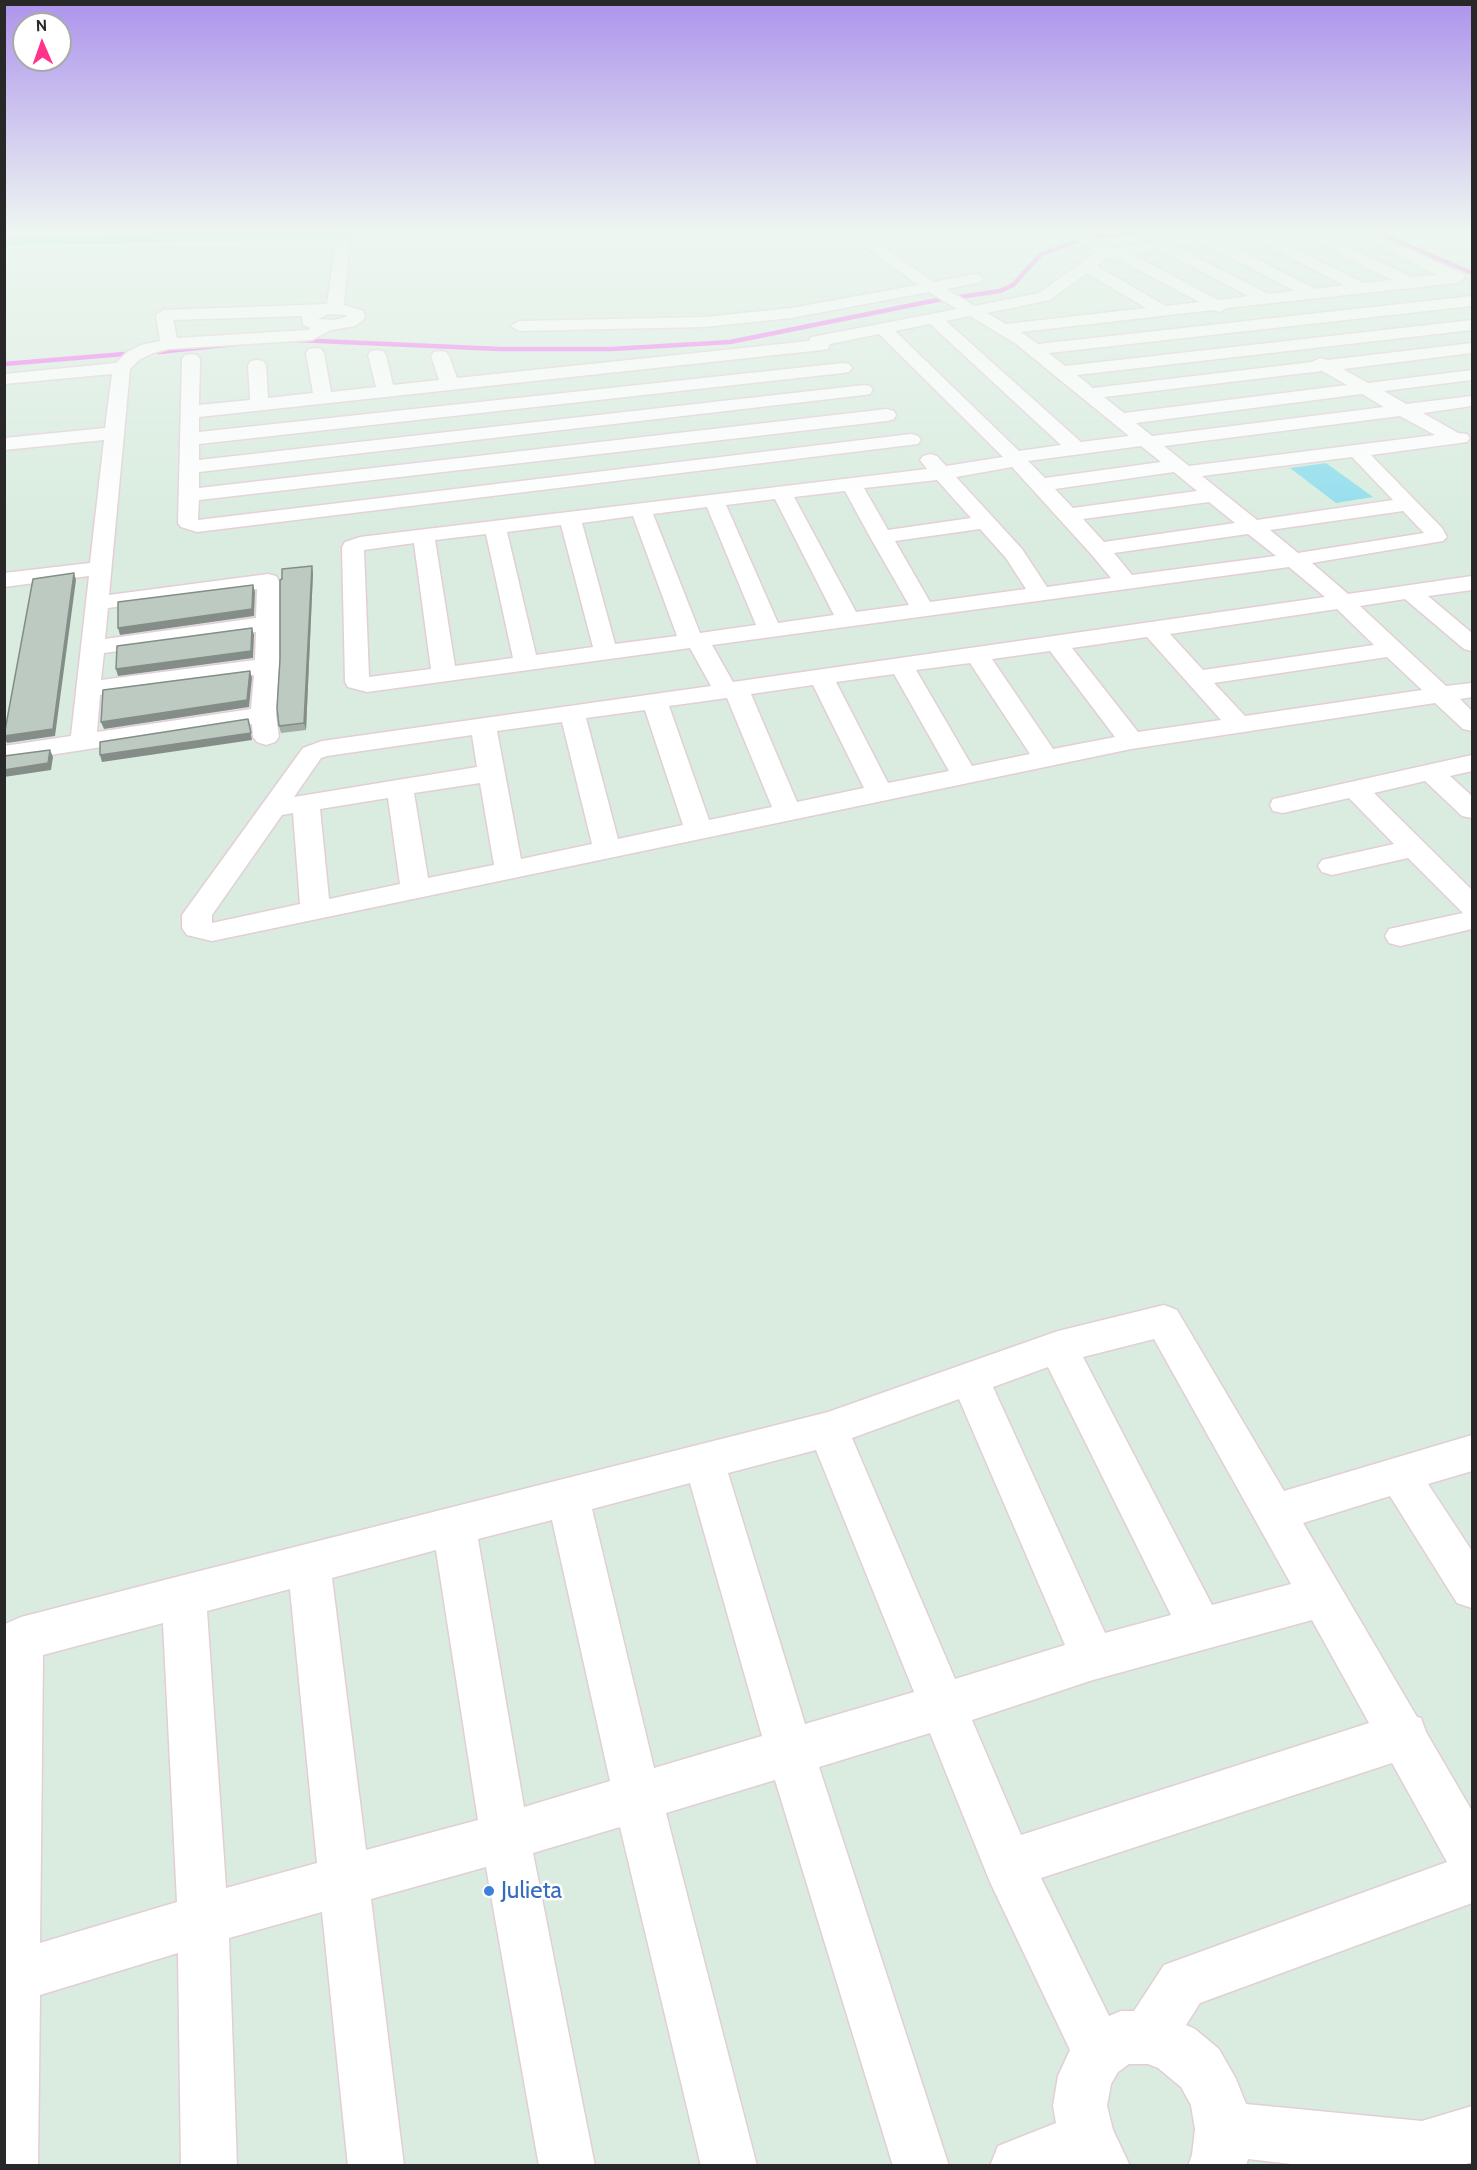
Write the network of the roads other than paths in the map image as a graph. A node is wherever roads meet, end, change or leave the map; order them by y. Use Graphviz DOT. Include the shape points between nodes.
graph roads {
  1 [pos="167,335"];
  2 [pos="308,335"];
  3 [pos="750,335"];
  4 [pos="812,335"];
  5 [pos="849,335"];
  6 [pos="889,335"];
  7 [pos="952,335"];
  8 [pos="1014,335"];
  9 [pos="1169,335"];
  10 [pos="1270,335"];
  11 [pos="1383,335"];
  12 [pos="692,341"];
  13 [pos="819,343"];
  14 [pos="169,344"];
  15 [pos="636,346"];
  16 [pos="1289,346"];
  17 [pos="1473,348"];
  18 [pos="1034,350"];
  19 [pos="577,352"];
  20 [pos="763,352"];
  21 [pos="315,353"];
  22 [pos="377,355"];
  23 [pos="440,356"];
  24 [pos="704,358"];
  25 [pos="191,359"];
  26 [pos="256,364"];
  27 [pos="646,364"];
  28 [pos="1325,366"];
  29 [pos="121,368"];
  30 [pos="843,368"];
  31 [pos="586,370"];
  32 [pos="1061,372"];
  33 [pos="556,374"];
  34 [pos="1473,375"];
  35 [pos="4,380"];
  36 [pos="450,385"];
  37 [pos="1365,388"];
  38 [pos="864,390"];
  39 [pos="386,392"];
  40 [pos="1088,394"];
  41 [pos="323,398"];
  42 [pos="568,398"];
  43 [pos="1473,401"];
  44 [pos="259,405"];
  45 [pos="1402,409"];
  46 [pos="190,412"];
  47 [pos="887,415"];
  48 [pos="1119,419"];
  49 [pos="579,422"];
  50 [pos="114,433"];
  51 [pos="1463,437"];
  52 [pos="190,439"];
  53 [pos="911,440"];
  54 [pos="1146,441"];
  55 [pos="4,444"];
  56 [pos="1077,448"];
  57 [pos="592,449"];
  58 [pos="1357,451"];
  59 [pos="1016,459"];
  60 [pos="189,467"];
  61 [pos="1181,469"];
  62 [pos="942,473"];
  63 [pos="606,476"];
  64 [pos="851,484"];
  65 [pos="1041,486"];
  66 [pos="783,493"];
  67 [pos="189,495"];
  68 [pos="1213,495"];
  69 [pos="714,501"];
  70 [pos="1408,504"];
  71 [pos="637,510"];
  72 [pos="1068,515"];
  73 [pos="570,518"];
  74 [pos="986,522"];
  75 [pos="495,527"];
  76 [pos="1253,527"];
  77 [pos="424,536"];
  78 [pos="881,537"];
  79 [pos="1099,549"];
  80 [pos="1293,560"];
  81 [pos="100,568"];
  82 [pos="1125,581"];
  83 [pos="1473,583"];
  84 [pos="6,587"];
  85 [pos="1410,592"];
  86 [pos="1040,593"];
  87 [pos="1342,602"];
  88 [pos="96,603"];
  89 [pos="923,609"];
  90 [pos="848,619"];
  91 [pos="268,623"];
  92 [pos="1153,629"];
  93 [pos="770,630"];
  94 [pos="694,640"];
  95 [pos="1056,643"];
  96 [pos="1473,644"];
  97 [pos="92,648"];
  98 [pos="1392,649"];
  99 [pos="606,652"];
  100 [pos="976,654"];
  101 [pos="526,664"];
  102 [pos="901,665"];
  103 [pos="267,666"];
  104 [pos="444,675"];
  105 [pos="821,677"];
  106 [pos="1197,678"];
  107 [pos="88,689"];
  108 [pos="731,690"];
  109 [pos="1473,690"];
  110 [pos="1441,696"];
  111 [pos="655,701"];
  112 [pos="573,712"];
  113 [pos="1473,724"];
  114 [pos="1239,725"];
  115 [pos="483,726"];
  116 [pos="1131,741"];
  117 [pos="83,742"];
  118 [pos="4,754"];
  119 [pos="1046,759"];
  120 [pos="1473,763"];
  121 [pos="491,773"];
  122 [pos="1431,773"];
  123 [pos="965,776"];
  124 [pos="400,788"];
  125 [pos="1356,790"];
  126 [pos="880,794"];
  127 [pos="306,803"];
  128 [pos="1283,805"];
  129 [pos="274,808"];
  130 [pos="1473,810"];
  131 [pos="789,813"];
  132 [pos="699,831"];
  133 [pos="1414,848"];
  134 [pos="607,850"];
  135 [pos="1332,866"];
  136 [pos="509,870"];
  137 [pos="415,890"];
  138 [pos="1473,906"];
  139 [pos="315,910"];
  140 [pos="1473,920"];
  141 [pos="1400,936"];
  142 [pos="1058,1347"];
  143 [pos="970,1380"];
  144 [pos="828,1429"];
  145 [pos="1473,1453"];
  146 [pos="704,1462"];
  147 [pos="1399,1475"];
  148 [pos="568,1497"];
  149 [pos="1275,1513"];
  150 [pos="454,1526"];
  151 [pos="309,1564"];
  152 [pos="1473,1588"];
  153 [pos="184,1596"];
  154 [pos="1323,1596"];
  155 [pos="1200,1628"];
  156 [pos="1093,1658"];
  157 [pos="943,1706"];
  158 [pos="1404,1735"];
  159 [pos="790,1750"];
  160 [pos="637,1796"];
  161 [pos="505,1837"];
  162 [pos="1473,1857"];
  163 [pos="1008,1864"];
  164 [pos="1473,1878"];
  165 [pos="345,1880"];
  166 [pos="203,1920"];
  167 [pos="14,1977"];
  168 [pos="1148,2037"];
  169 [pos="1099,2053"];
  170 [pos="1473,2134"];
  171 [pos="1094,2152"];
  172 [pos="1221,2155"];
  173 [pos="10,2166"];
  174 [pos="209,2166"];
  175 [pos="376,2166"];
  176 [pos="567,2166"];
  177 [pos="729,2166"];
  178 [pos="921,2166"];
  179 [pos="1018,2166"];
  1 -- 14 [label="street"];
  2 -- 14 [label="street"];
  3 -- 20 [label="street"];
  4 -- 13 [label="street"];
  5 -- 13 [label="street"];
  6 -- 59 [label="street"];
  7 -- 56 [label="street"];
  8 -- 18 [label="street"];
  9 -- 18 [label="street"];
  10 -- 16 [label="street"];
  11 -- 16 [label="street"];
  12 -- 24 [label="street"];
  13 -- 20 [label="street"];
  13 -- 30 [label="street"];
  14 -- 29 [label="street" via="147,348"];
  15 -- 27 [label="street"];
  16 -- 28 [label="street"];
  16 -- 32 [label="street"];
  17 -- 28 [label="street"];
  18 -- 32 [label="street"];
  19 -- 31 [label="street"];
  20 -- 24 [label="street"];
  21 -- 41 [label="street"];
  22 -- 39 [label="street"];
  23 -- 36 [label="street"];
  24 -- 27 [label="street"];
  25 -- 46 [label="street"];
  26 -- 44 [label="street"];
  27 -- 31 [label="street"];
  28 -- 37 [label="street"];
  28 -- 40 [label="street"];
  29 -- 35 [label="street"];
  29 -- 50 [label="street"];
  30 -- 38 [label="street"];
  30 -- 42 [label="street"];
  31 -- 33 [label="street"];
  32 -- 40 [label="street"];
  33 -- 36 [label="street"];
  33 -- 42 [label="street"];
  34 -- 37 [label="street"];
  36 -- 39 [label="street"];
  37 -- 45 [label="street"];
  37 -- 48 [label="street"];
  38 -- 47 [label="street"];
  38 -- 49 [label="street"];
  39 -- 41 [label="street"];
  40 -- 48 [label="street"];
  41 -- 44 [label="street"];
  42 -- 49 [label="street"];
  42 -- 52 [label="street"];
  43 -- 45 [label="street"];
  44 -- 46 [label="street"];
  45 -- 51 [label="street"];
  45 -- 54 [label="street"];
  46 -- 52 [label="street"];
  47 -- 53 [label="street"];
  47 -- 57 [label="street"];
  48 -- 54 [label="street"];
  49 -- 57 [label="street"];
  49 -- 60 [label="street"];
  50 -- 55 [label="street"];
  50 -- 81 [label="street"];
  51 -- 58 [label="street"];
  52 -- 60 [label="street"];
  53 -- 62 [label="street"];
  53 -- 63 [label="street"];
  54 -- 56 [label="street"];
  54 -- 61 [label="street"];
  56 -- 59 [label="street"];
  57 -- 63 [label="street"];
  57 -- 67 [label="street"];
  58 -- 61 [label="street"];
  58 -- 70 [label="street"];
  59 -- 62 [label="street"];
  59 -- 65 [label="street"];
  60 -- 67 [label="street"];
  61 -- 65 [label="street"];
  61 -- 68 [label="street"];
  62 -- 64 [label="street"];
  62 -- 74 [label="street"];
  63 -- 67 [label="street" via="197,526 189,523"];
  63 -- 71 [label="street" via="614,494"];
  64 -- 66 [label="street"];
  64 -- 78 [label="street"];
  65 -- 72 [label="street"];
  66 -- 69 [label="street"];
  66 -- 90 [label="street"];
  68 -- 72 [label="street"];
  68 -- 76 [label="street"];
  69 -- 71 [label="street"];
  69 -- 93 [label="street"];
  70 -- 76 [label="street"];
  70 -- 80 [label="street" via="1436,537"];
  71 -- 73 [label="street"];
  71 -- 94 [label="street"];
  72 -- 79 [label="street"];
  73 -- 75 [label="street"];
  73 -- 99 [label="street"];
  74 -- 78 [label="street"];
  74 -- 86 [label="street"];
  75 -- 77 [label="street"];
  75 -- 101 [label="street"];
  76 -- 79 [label="street"];
  76 -- 80 [label="street"];
  77 -- 104 [label="street"];
  77 -- 104 [label="street" via="353,547 357,682 367,686"];
  78 -- 89 [label="street"];
  79 -- 82 [label="street"];
  80 -- 82 [label="street"];
  80 -- 87 [label="street"];
  81 -- 84 [label="street"];
  81 -- 88 [label="street"];
  82 -- 86 [label="street"];
  83 -- 85 [label="street"];
  85 -- 87 [label="street"];
  85 -- 96 [label="street"];
  86 -- 89 [label="street"];
  87 -- 92 [label="street"];
  87 -- 98 [label="street"];
  88 -- 91 [label="street" via="268,581"];
  88 -- 97 [label="street"];
  89 -- 90 [label="street"];
  90 -- 93 [label="street"];
  91 -- 97 [label="street"];
  91 -- 103 [label="street"];
  92 -- 95 [label="street"];
  92 -- 106 [label="street"];
  93 -- 94 [label="street"];
  94 -- 99 [label="street"];
  94 -- 108 [label="street"];
  95 -- 100 [label="street"];
  95 -- 116 [label="street"];
  97 -- 107 [label="street"];
  98 -- 106 [label="street"];
  98 -- 110 [label="street"];
  99 -- 101 [label="street"];
  100 -- 102 [label="street"];
  100 -- 119 [label="street"];
  101 -- 104 [label="street"];
  102 -- 105 [label="street"];
  102 -- 123 [label="street"];
  103 -- 107 [label="street"];
  103 -- 117 [label="street" via="265,726"];
  105 -- 108 [label="street"];
  105 -- 126 [label="street"];
  106 -- 114 [label="street"];
  107 -- 117 [label="street"];
  108 -- 111 [label="street"];
  108 -- 131 [label="street"];
  109 -- 110 [label="street"];
  110 -- 113 [label="street"];
  110 -- 114 [label="street"];
  111 -- 112 [label="street"];
  111 -- 132 [label="street"];
  112 -- 115 [label="street"];
  112 -- 134 [label="street"];
  114 -- 116 [label="street"];
  115 -- 121 [label="street"];
  115 -- 129 [label="street" via="317,751"];
  116 -- 119 [label="street"];
  117 -- 118 [label="street"];
  119 -- 123 [label="street"];
  120 -- 122 [label="street"];
  121 -- 124 [label="street"];
  121 -- 136 [label="street"];
  122 -- 125 [label="street"];
  122 -- 130 [label="street"];
  123 -- 126 [label="street"];
  124 -- 127 [label="street"];
  124 -- 137 [label="street"];
  125 -- 128 [label="street"];
  125 -- 133 [label="street"];
  126 -- 131 [label="street"];
  127 -- 129 [label="street"];
  127 -- 139 [label="street"];
  129 -- 139 [label="street" via="197,915 196,928 212,932"];
  131 -- 132 [label="street"];
  132 -- 134 [label="street"];
  133 -- 135 [label="street"];
  133 -- 138 [label="street"];
  134 -- 136 [label="street"];
  136 -- 137 [label="street"];
  137 -- 139 [label="street"];
  140 -- 141 [label="street"];
  142 -- 143 [label="street"];
  142 -- 149 [label="street" via="1164,1321"];
  142 -- 155 [label="street"];
  143 -- 144 [label="street"];
  143 -- 156 [label="street"];
  144 -- 146 [label="street"];
  144 -- 157 [label="street"];
  145 -- 147 [label="street"];
  146 -- 148 [label="street"];
  146 -- 159 [label="street"];
  147 -- 149 [label="street"];
  147 -- 152 [label="street"];
  148 -- 150 [label="street"];
  148 -- 160 [label="street"];
  149 -- 154 [label="street"];
  150 -- 151 [label="street"];
  150 -- 161 [label="street"];
  151 -- 153 [label="street"];
  151 -- 165 [label="street"];
  153 -- 166 [label="street"];
  153 -- 167 [label="street" via="21,1639"];
  154 -- 155 [label="street"];
  154 -- 158 [label="street"];
  155 -- 156 [label="street"];
  156 -- 157 [label="street"];
  157 -- 159 [label="street"];
  157 -- 163 [label="street"];
  158 -- 162 [label="street"];
  158 -- 163 [label="street"];
  159 -- 160 [label="street"];
  159 -- 178 [label="street"];
  160 -- 161 [label="street"];
  160 -- 177 [label="street"];
  161 -- 165 [label="street"];
  161 -- 176 [label="street"];
  163 -- 169 [label="street"];
  164 -- 168 [label="street" via="1182,1983"];
  165 -- 166 [label="street"];
  165 -- 175 [label="street"];
  166 -- 167 [label="street"];
  166 -- 174 [label="street"];
  167 -- 173 [label="street"];
  168 -- 169 [label="street" via="1122,2038"];
  168 -- 172 [label="street" via="1176,2048 1200,2068 1217,2098"];
  169 -- 171 [label="street" via="1085,2076 1080,2106"];
  170 -- 172 [label="street" via="1422,2149"];
  171 -- 179 [label="street"];
}
